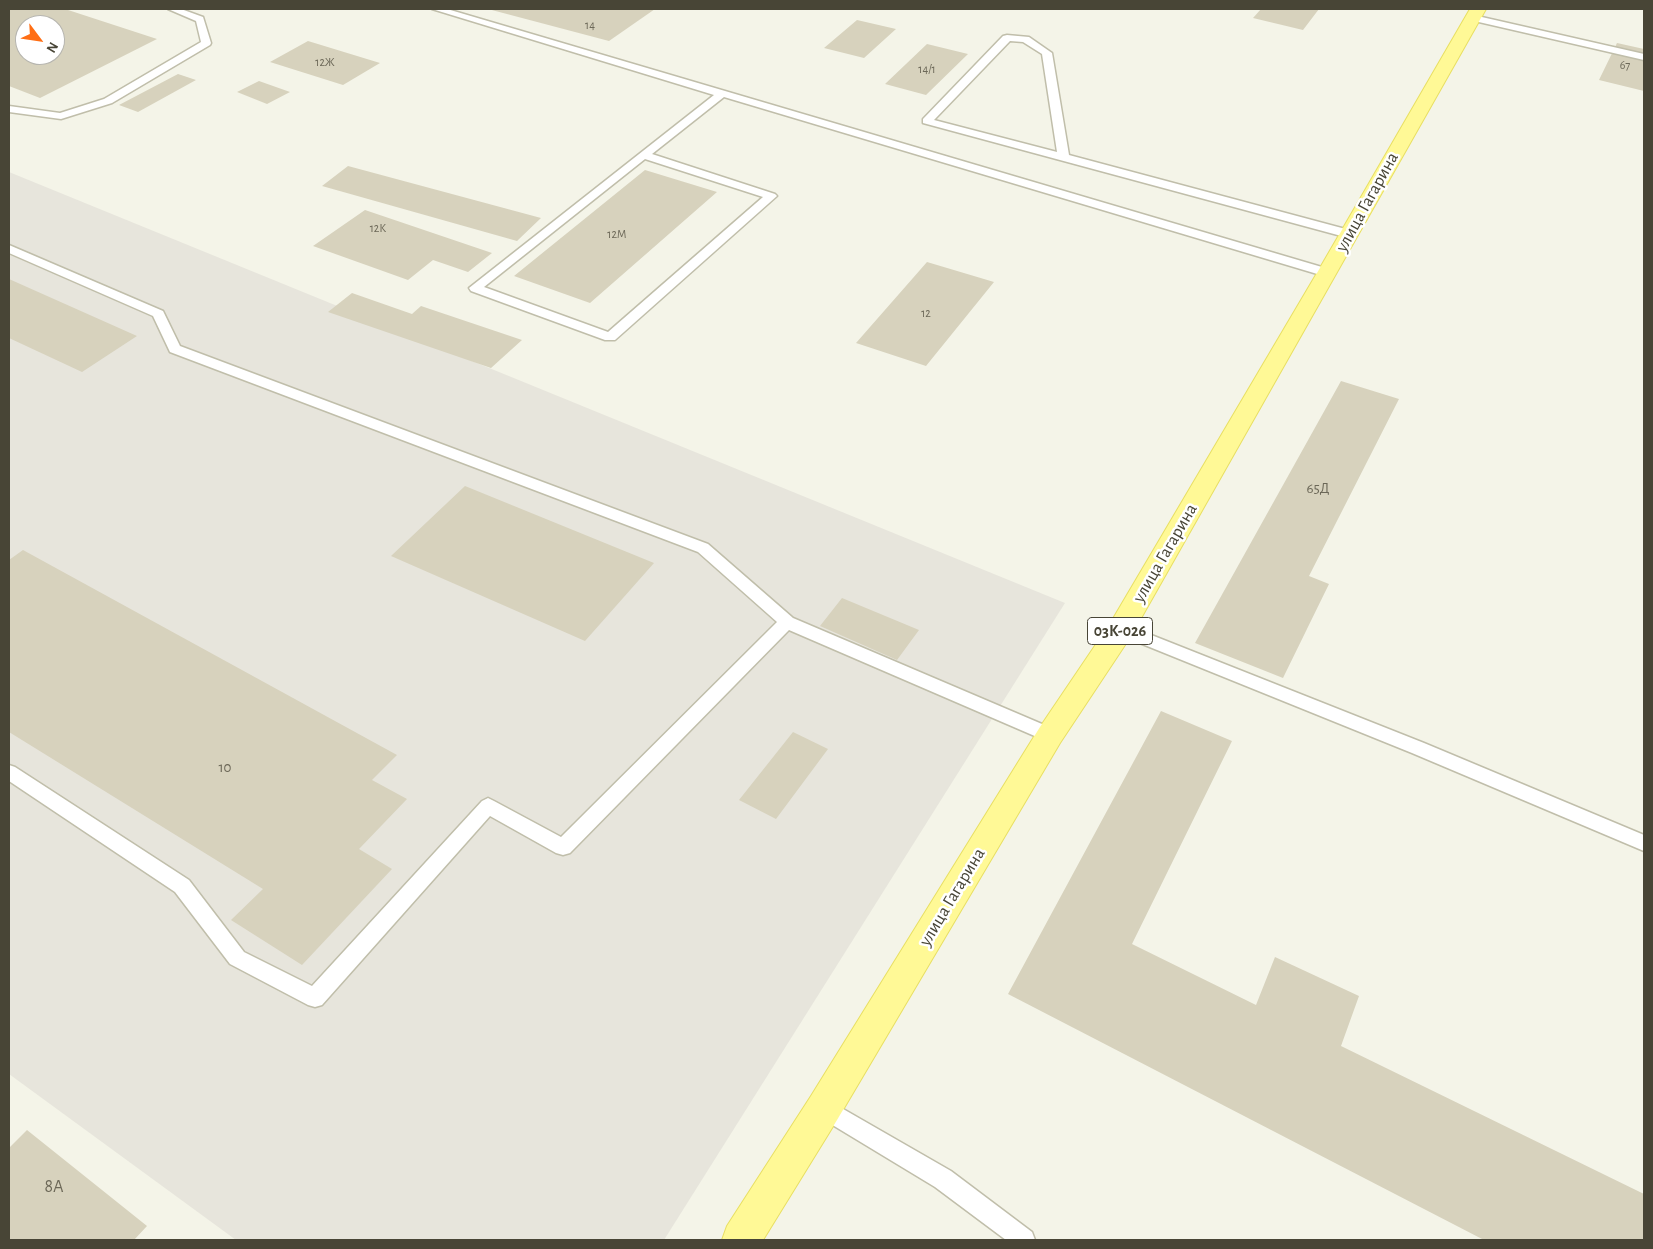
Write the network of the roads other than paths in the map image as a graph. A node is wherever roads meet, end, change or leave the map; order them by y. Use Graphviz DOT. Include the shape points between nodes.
graph roads {
  1 [pos="173,9"];
  2 [pos="437,9"];
  3 [pos="1475,14"];
  4 [pos="1644,56"];
  5 [pos="722,93"];
  6 [pos="9,109"];
  7 [pos="643,155"];
  8 [pos="1063,156"];
  9 [pos="1348,234"];
  10 [pos="9,249"];
  11 [pos="1328,273"];
  12 [pos="787,622"];
  13 [pos="1121,629"];
  14 [pos="1050,735"];
  15 [pos="9,772"];
  16 [pos="1644,843"];
  17 [pos="824,1108"];
  18 [pos="741,1240"];
  19 [pos="1024,1240"];
  1 -- 6 [label="lane" via="200,19 206,43 108,101 61,116"];
  2 -- 5 [label="lane"];
  3 -- 4 [label="lane"];
  3 -- 9 [label="main road, улица Гагарина / 03К-026"];
  5 -- 7 [label="lane"];
  5 -- 11 [label="lane"];
  7 -- 7 [label="lane" via="514,258 475,288 610,337 771,196"];
  8 -- 8 [label="lane" via="1014,143 927,120 1007,38 1025,39 1047,53"];
  8 -- 9 [label="lane"];
  9 -- 11 [label="main road, улица Гагарина / 03К-026"];
  10 -- 12 [label="lane" via="158,314 175,350 703,548"];
  11 -- 13 [label="main road, улица Гагарина / 03К-026"];
  12 -- 14 [label="lane"];
  12 -- 15 [label="lane" via="563,848 488,806 315,998 238,958 182,886"];
  13 -- 14 [label="main road, улица Гагарина / 03К-026"];
  13 -- 16 [label="lane"];
  14 -- 17 [label="main road, улица Гагарина / 03К-026"];
  17 -- 18 [label="main road, улица Гагарина / 03К-026"];
  17 -- 19 [label="lane" via="943,1179"];
}
